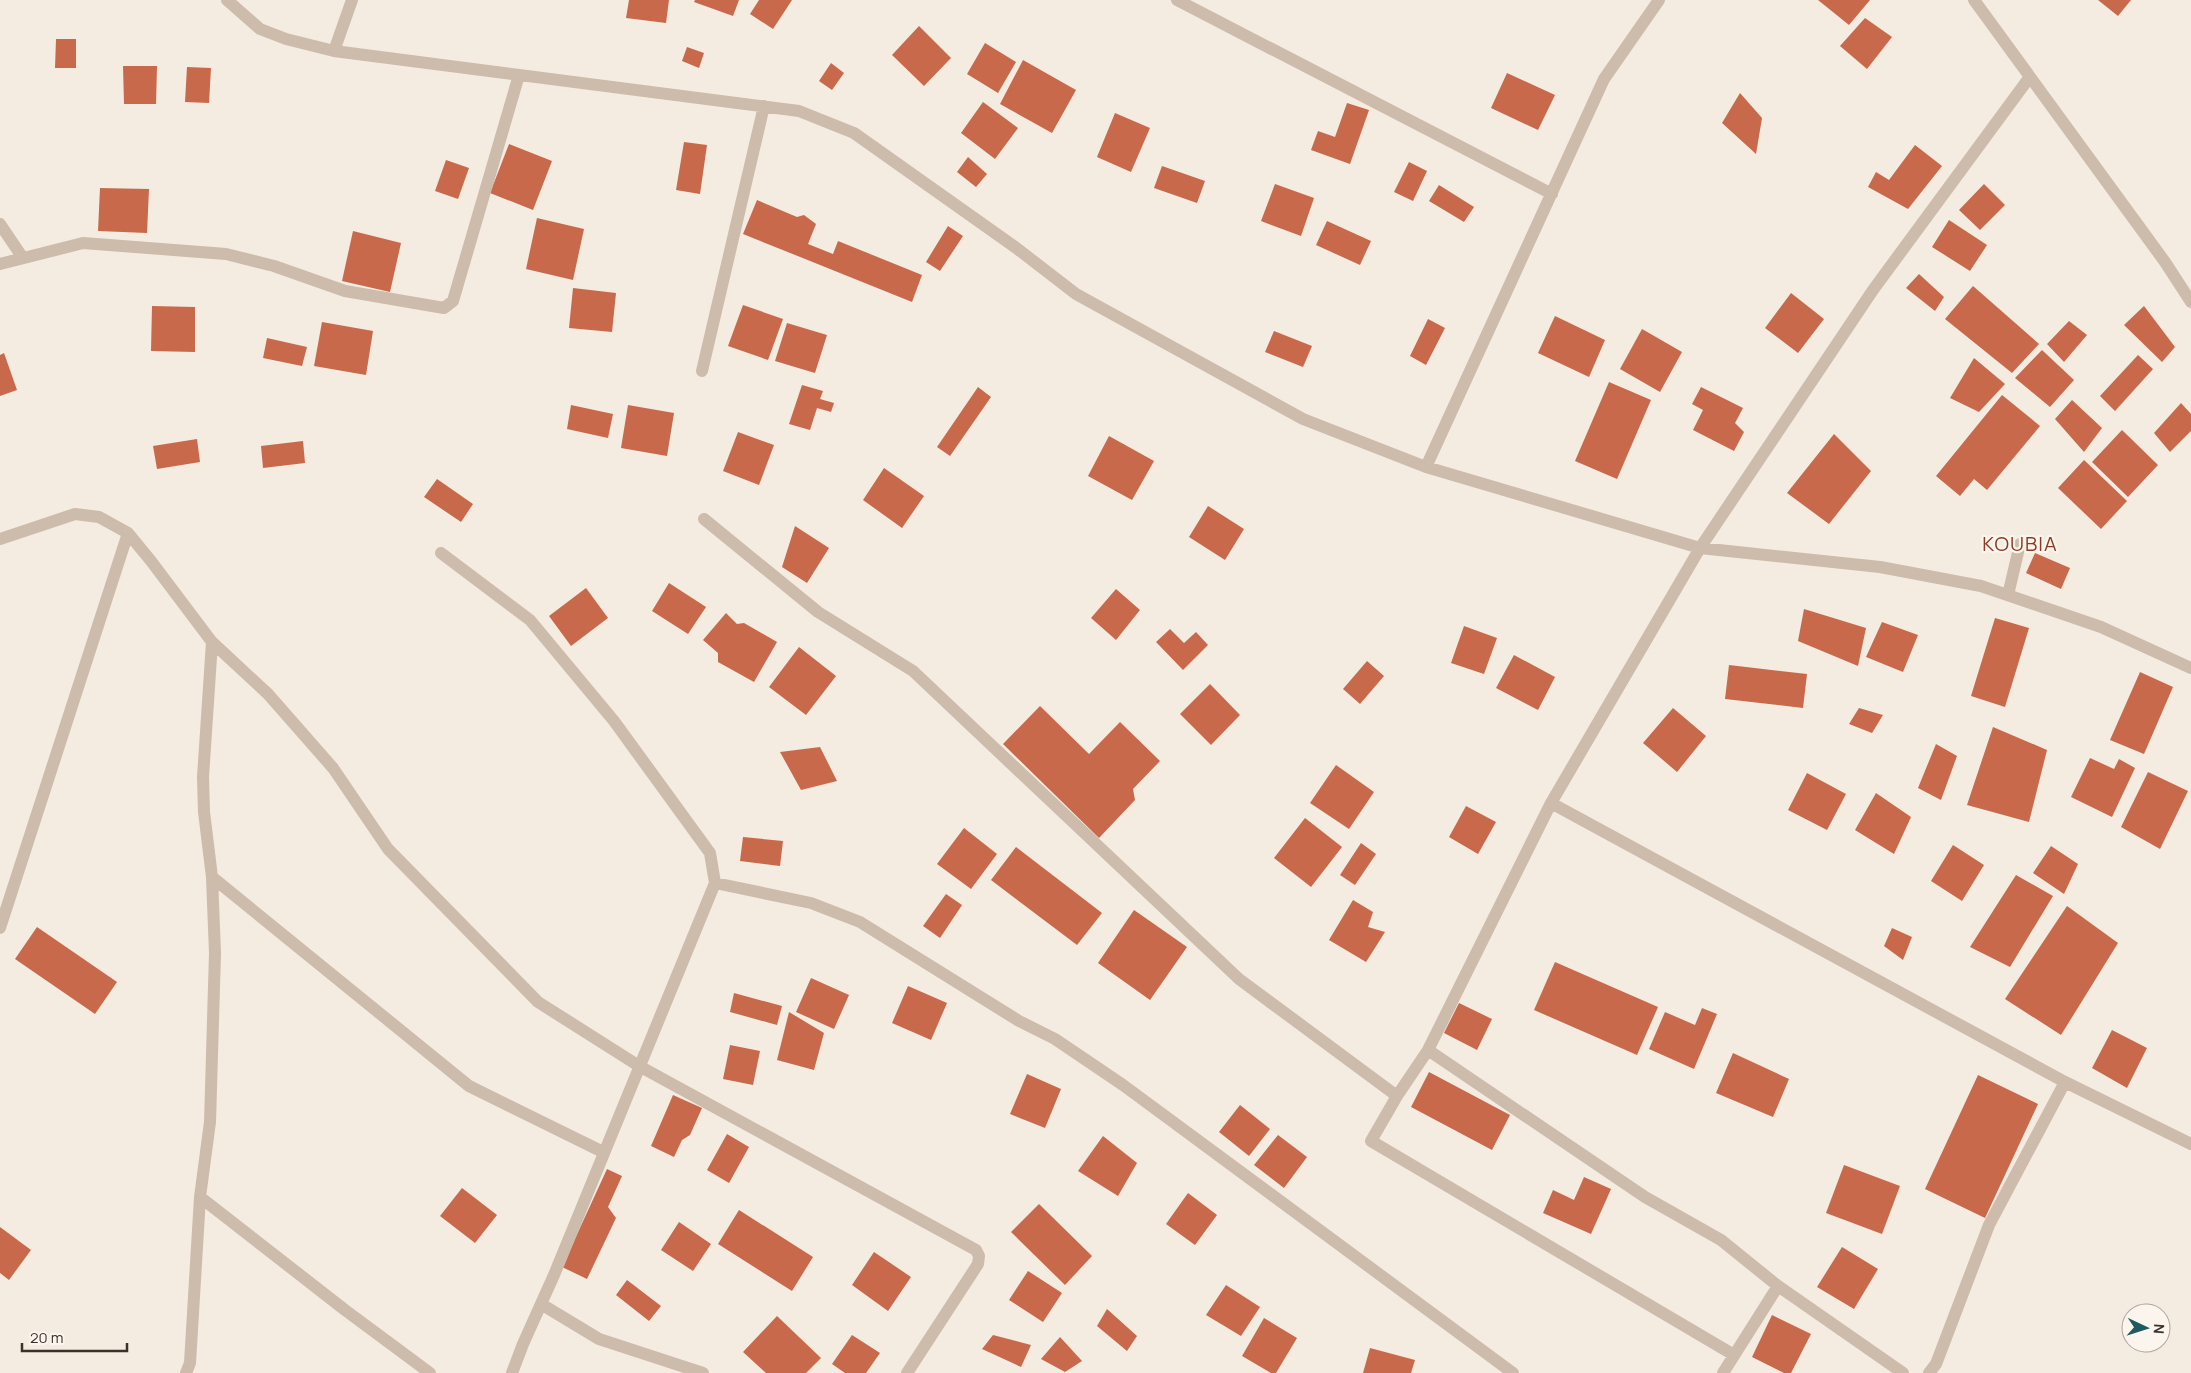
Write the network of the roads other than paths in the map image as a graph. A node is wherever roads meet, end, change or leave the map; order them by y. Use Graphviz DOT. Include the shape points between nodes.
graph roads {
  1 [pos="227,0"];
  2 [pos="352,0"];
  3 [pos="1177,0"];
  4 [pos="1658,0"];
  5 [pos="1974,0"];
  6 [pos="334,51"];
  7 [pos="519,75"];
  8 [pos="2029,78"];
  9 [pos="764,106"];
  10 [pos="1552,194"];
  11 [pos="0,224"];
  12 [pos="23,258"];
  13 [pos="0,264"];
  14 [pos="2191,302"];
  15 [pos="702,371"];
  16 [pos="1426,467"];
  17 [pos="704,518"];
  18 [pos="128,533"];
  19 [pos="0,539"];
  20 [pos="2020,544"];
  21 [pos="1700,548"];
  22 [pos="441,553"];
  23 [pos="2008,595"];
  24 [pos="212,642"];
  25 [pos="2191,668"];
  26 [pos="1551,803"];
  27 [pos="212,877"];
  28 [pos="715,884"];
  29 [pos="0,928"];
  30 [pos="1428,1050"];
  31 [pos="639,1066"];
  32 [pos="2065,1082"];
  33 [pos="1397,1096"];
  34 [pos="2191,1144"];
  35 [pos="603,1152"];
  36 [pos="200,1197"];
  37 [pos="1778,1286"];
  38 [pos="541,1304"];
  39 [pos="1734,1355"];
  40 [pos="186,1373"];
  41 [pos="430,1373"];
  42 [pos="512,1373"];
  43 [pos="702,1373"];
  44 [pos="907,1373"];
  45 [pos="1512,1373"];
  46 [pos="1723,1373"];
  47 [pos="1903,1373"];
  48 [pos="1929,1373"];
  1 -- 6 [label="street" via="260,29"];
  2 -- 6 [label="street"];
  3 -- 10 [label="street"];
  4 -- 10 [label="street" via="1604,79"];
  5 -- 8 [label="street"];
  6 -- 7 [label="street"];
  7 -- 9 [label="street"];
  7 -- 12 [label="street" via="453,301 444,308 345,291 274,266 226,254 83,243"];
  8 -- 14 [label="street"];
  8 -- 21 [label="street" via="1873,290"];
  9 -- 15 [label="street"];
  9 -- 16 [label="street" via="799,111 854,133 1076,294 1303,419"];
  10 -- 16 [label="street"];
  11 -- 12 [label="street"];
  12 -- 13 [label="street"];
  16 -- 21 [label="street"];
  17 -- 33 [label="street" via="818,612 913,671 1239,979"];
  18 -- 19 [label="street" via="99,517 75,514"];
  18 -- 24 [label="street"];
  18 -- 29 [label="street"];
  20 -- 23 [label="street"];
  21 -- 23 [label="street" via="1880,567 1981,586"];
  21 -- 26 [label="street"];
  22 -- 28 [label="street" via="530,620 614,721 710,853"];
  23 -- 25 [label="street" via="2101,627"];
  24 -- 27 [label="street" via="203,777"];
  24 -- 31 [label="street" via="268,694 333,768 388,849 538,1002"];
  26 -- 30 [label="street"];
  26 -- 32 [label="street"];
  27 -- 35 [label="street" via="469,1086"];
  27 -- 36 [label="street" via="215,953 210,1122"];
  28 -- 31 [label="street"];
  28 -- 45 [label="street" via="811,903 860,922 1055,1040 1123,1086"];
  30 -- 33 [label="street"];
  30 -- 37 [label="street" via="1645,1197 1722,1240"];
  31 -- 35 [label="street"];
  31 -- 44 [label="street" via="976,1250 978,1264"];
  32 -- 34 [label="street"];
  32 -- 48 [label="street" via="1989,1225 1936,1364"];
  33 -- 39 [label="street" via="1371,1141"];
  35 -- 38 [label="street"];
  36 -- 40 [label="street" via="190,1363"];
  36 -- 41 [label="street"];
  37 -- 39 [label="street"];
  37 -- 47 [label="street"];
  38 -- 42 [label="street"];
  38 -- 43 [label="street" via="599,1339"];
  39 -- 46 [label="street"];
}
